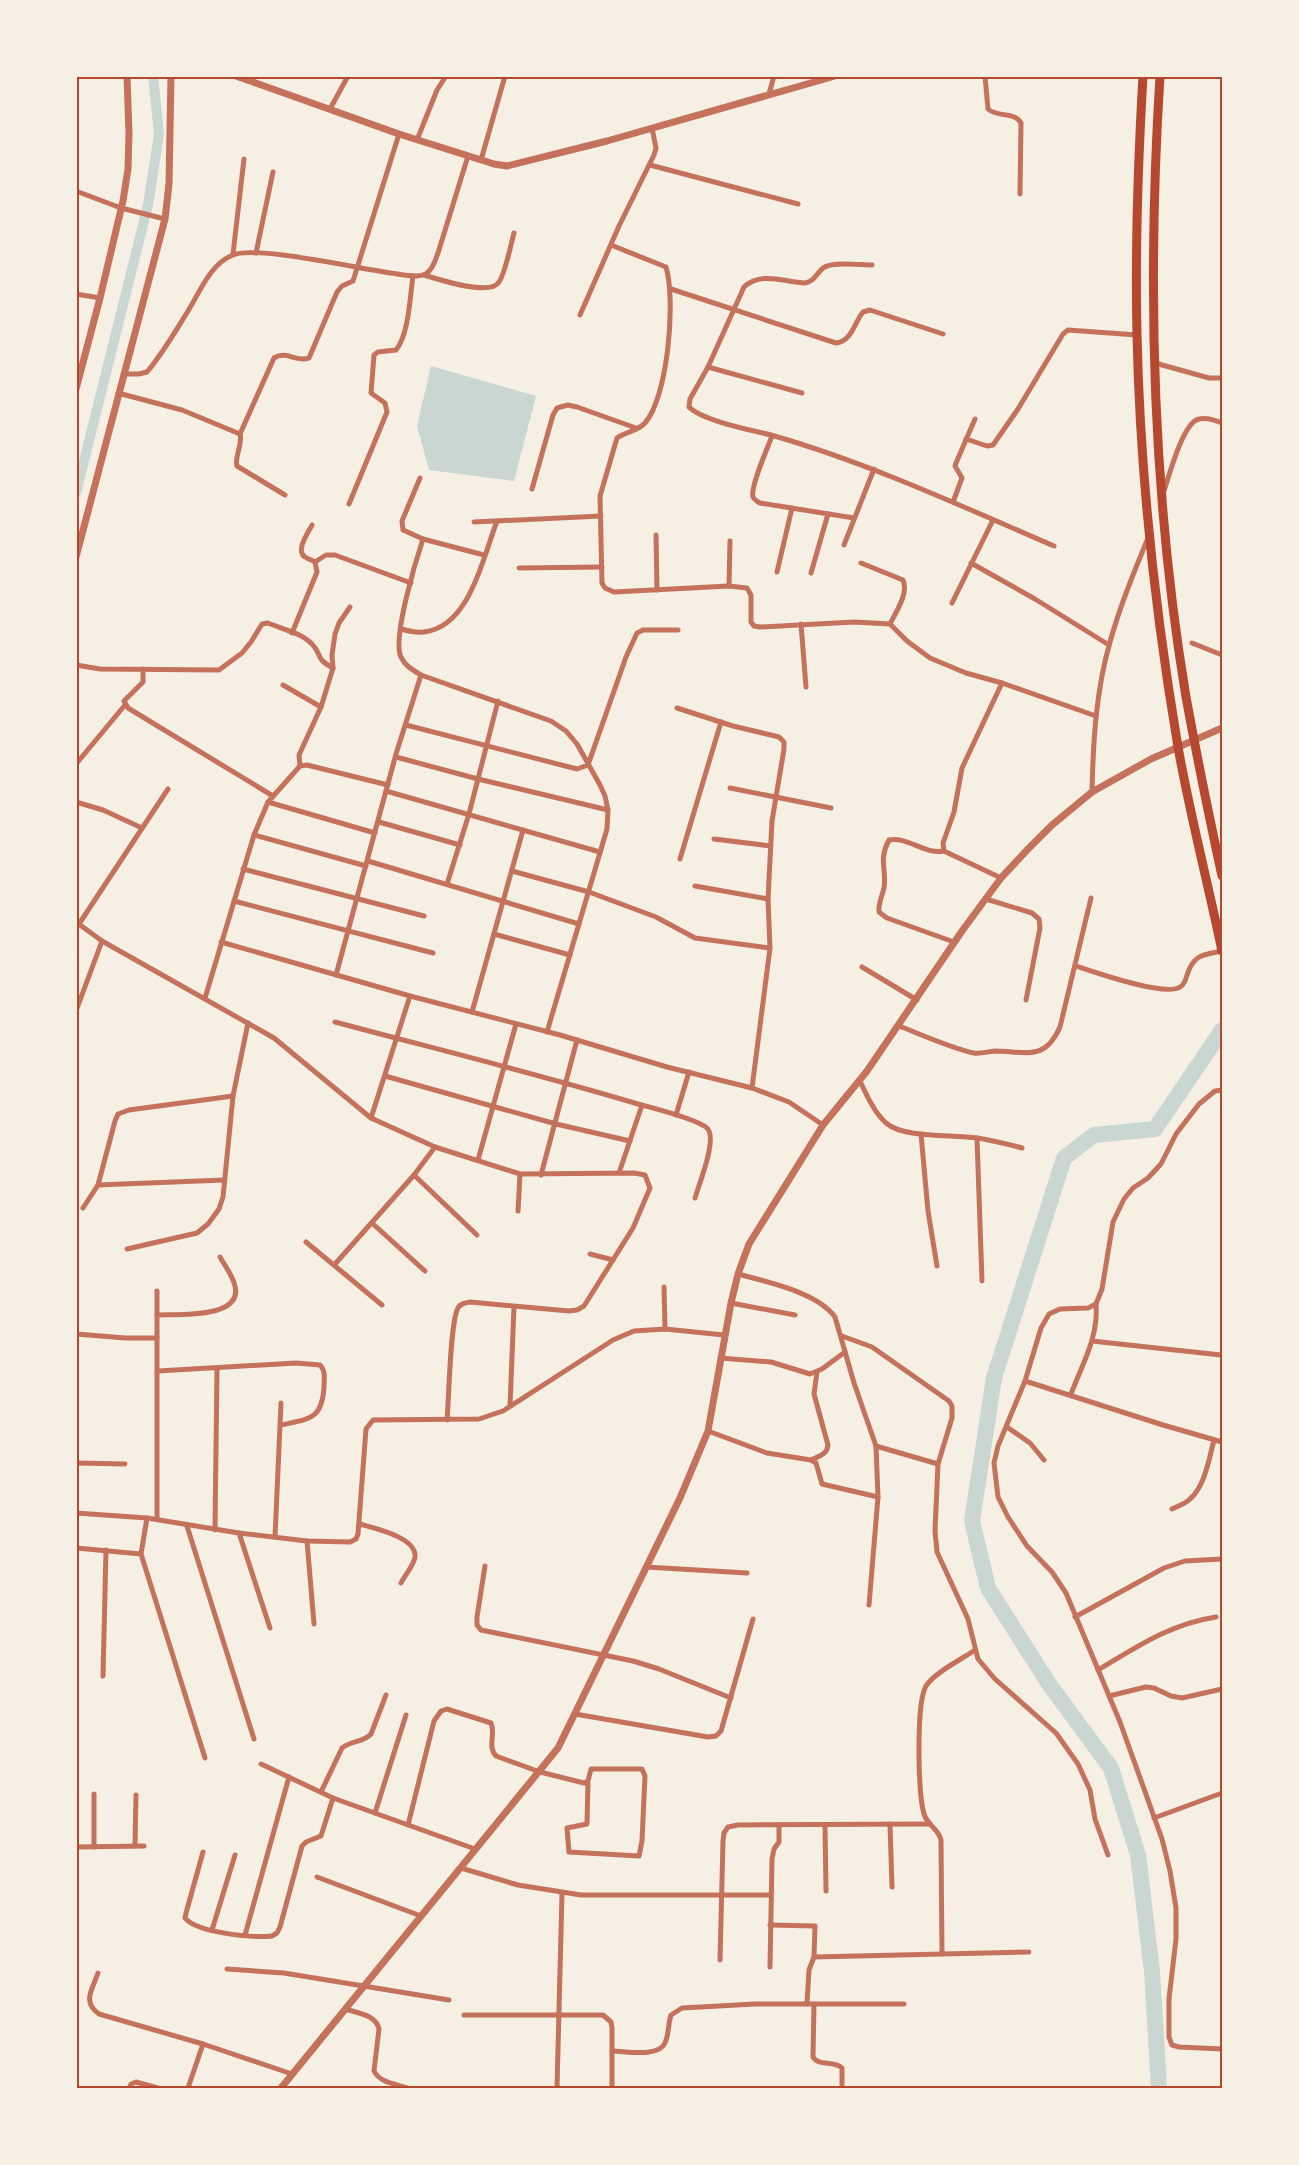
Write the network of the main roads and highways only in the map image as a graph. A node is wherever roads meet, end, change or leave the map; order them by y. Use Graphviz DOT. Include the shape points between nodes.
graph roads {
  1 [pos="1143,76"];
  2 [pos="1160,76"];
  3 [pos="1222,876"];
  4 [pos="1222,951"];
  1 -- 4 [label="highway" via="1137,335 1149,534 1178,746"];
  2 -- 3 [label="highway" via="1152,309 1162,496 1194,739"];
}
